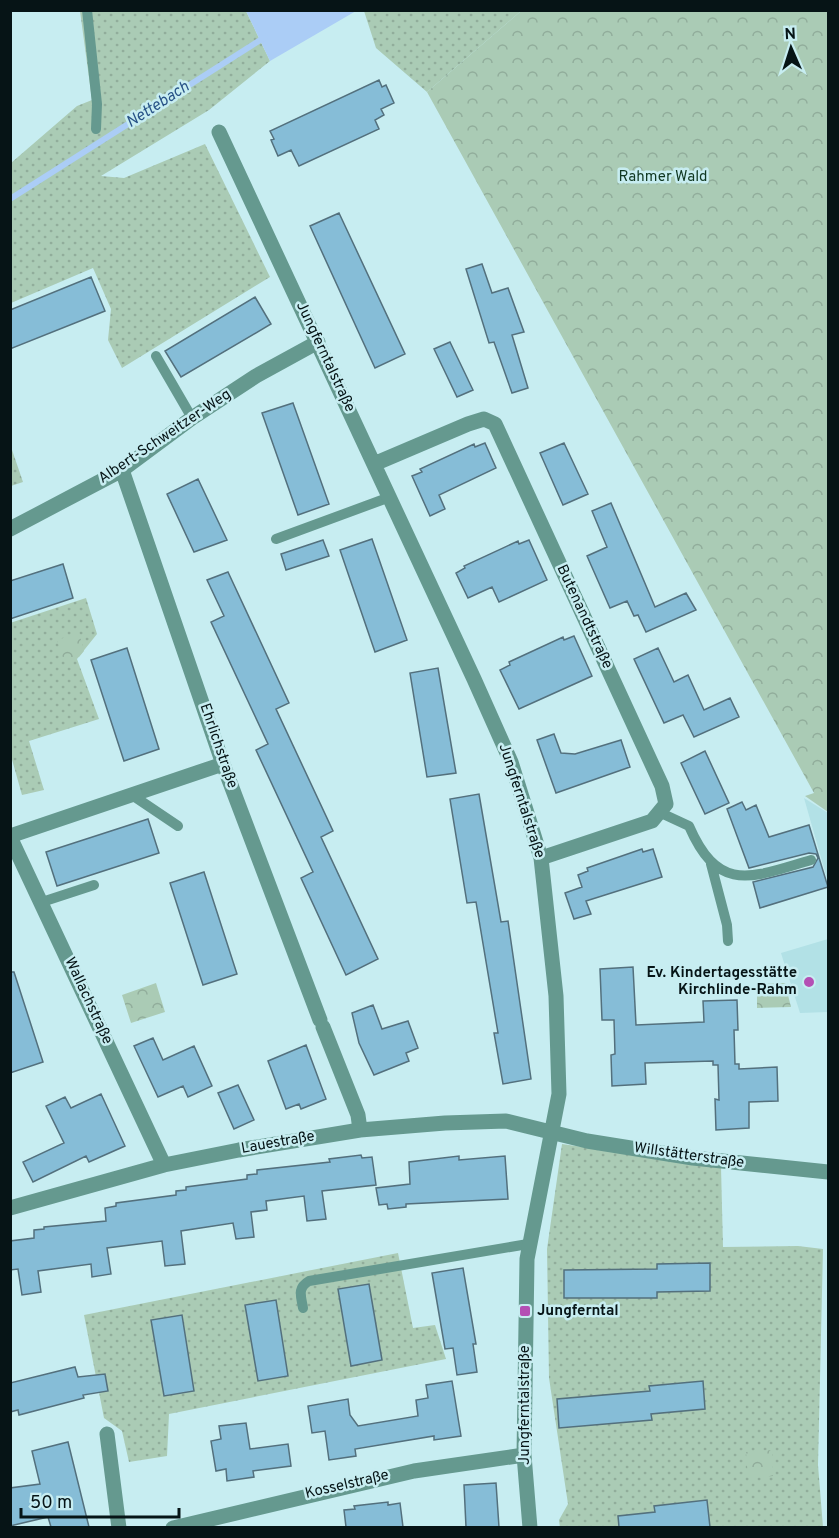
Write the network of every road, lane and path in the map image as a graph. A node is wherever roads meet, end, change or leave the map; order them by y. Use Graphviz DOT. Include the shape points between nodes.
graph roads {
  1 [pos="87,10"];
  2 [pos="96,129"];
  3 [pos="219,132"];
  4 [pos="318,342"];
  5 [pos="156,356"];
  6 [pos="192,418"];
  7 [pos="374,464"];
  8 [pos="122,470"];
  9 [pos="390,497"];
  10 [pos="10,529"];
  11 [pos="276,539"];
  12 [pos="223,764"];
  13 [pos="132,795"];
  14 [pos="661,813"];
  15 [pos="178,826"];
  16 [pos="10,837"];
  17 [pos="542,858"];
  18 [pos="811,860"];
  19 [pos="711,864"];
  20 [pos="94,885"];
  21 [pos="42,902"];
  22 [pos="728,941"];
  23 [pos="360,1130"];
  24 [pos="550,1132"];
  25 [pos="164,1166"];
  26 [pos="828,1172"];
  27 [pos="10,1208"];
  28 [pos="528,1244"];
  29 [pos="303,1308"];
  30 [pos="107,1434"];
  31 [pos="524,1455"];
  32 [pos="119,1527"];
  33 [pos="173,1527"];
  34 [pos="530,1527"];
  1 -- 2 [label="lane"];
  3 -- 4 [label="street, Jungferntalstraße"];
  4 -- 6 [label="street, Albert-Schweitzer-Weg"];
  4 -- 7 [label="street, Jungferntalstraße"];
  5 -- 6 [label="lane"];
  6 -- 8 [label="street, Albert-Schweitzer-Weg"];
  7 -- 9 [label="street, Jungferntalstraße"];
  7 -- 14 [label="street, Butenandtstraße" via="468,424 484,419 495,424 662,786 666,804"];
  8 -- 10 [label="street, Albert-Schweitzer-Weg"];
  8 -- 12 [label="street, Ehrlichstraße"];
  9 -- 11 [label="lane"];
  9 -- 17 [label="street, Jungferntalstraße" via="511,762"];
  12 -- 13 [label="street"];
  12 -- 23 [label="street, Ehrlichstraße"];
  13 -- 15 [label="lane"];
  13 -- 16 [label="street"];
  14 -- 17 [label="street" via="652,821"];
  14 -- 19 [label="lane" via="689,826"];
  16 -- 21 [label="street, Wallachstraße"];
  17 -- 24 [label="street, Jungferntalstraße" via="557,1018 559,1094"];
  18 -- 19 [label="lane" via="755,876 731,875"];
  19 -- 22 [label="lane"];
  20 -- 21 [label="lane"];
  21 -- 25 [label="street, Wallachstraße"];
  23 -- 24 [label="street, Lauestraße" via="506,1121"];
  23 -- 25 [label="street, Lauestraße"];
  24 -- 26 [label="street, Willstätterstraße" via="693,1158"];
  24 -- 28 [label="street, Jungferntalstraße"];
  25 -- 27 [label="street, Lauestraße"];
  28 -- 29 [label="lane" via="309,1281 300,1292"];
  28 -- 31 [label="street, Jungferntalstraße"];
  30 -- 32 [label="street"];
  31 -- 33 [label="street, Kosselstraße" via="414,1471"];
  31 -- 34 [label="street, Jungferntalstraße"];
}
